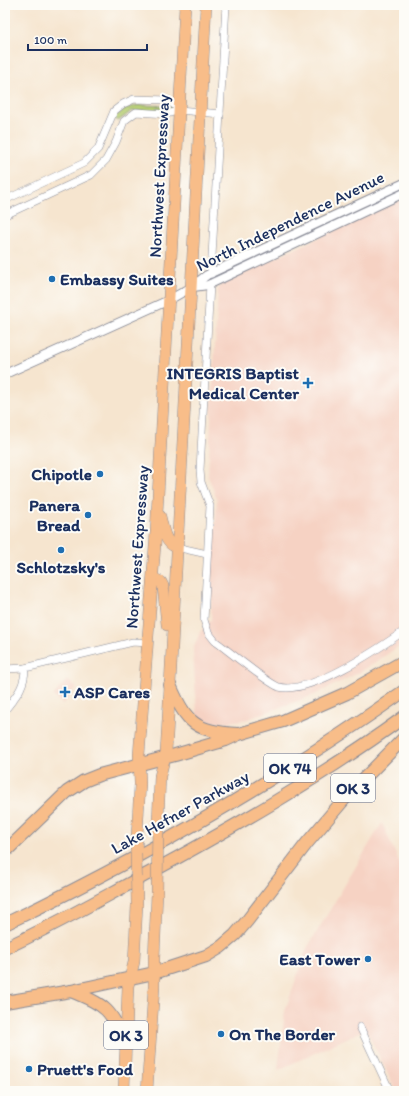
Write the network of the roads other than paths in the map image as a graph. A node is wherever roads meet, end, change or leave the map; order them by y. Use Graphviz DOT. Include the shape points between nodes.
graph roads {
  1 [pos="185,5"];
  2 [pos="206,5"];
  3 [pos="226,5"];
  4 [pos="180,110"];
  5 [pos="200,112"];
  6 [pos="220,114"];
  7 [pos="107,125"];
  8 [pos="120,132"];
  9 [pos="90,158"];
  10 [pos="96,170"];
  11 [pos="404,183"];
  12 [pos="404,193"];
  13 [pos="5,200"];
  14 [pos="5,215"];
  15 [pos="211,274"];
  16 [pos="210,284"];
  17 [pos="190,288"];
  18 [pos="169,300"];
  19 [pos="5,374"];
  20 [pos="158,508"];
  21 [pos="176,548"];
  22 [pos="207,554"];
  23 [pos="153,578"];
  24 [pos="404,631"];
  25 [pos="148,643"];
  26 [pos="170,659"];
  27 [pos="404,661"];
  28 [pos="25,668"];
  29 [pos="5,669"];
  30 [pos="170,685"];
  31 [pos="404,691"];
  32 [pos="5,710"];
  33 [pos="404,717"];
  34 [pos="239,734"];
  35 [pos="404,738"];
  36 [pos="164,759"];
  37 [pos="139,765"];
  38 [pos="5,852"];
  39 [pos="5,924"];
  40 [pos="5,948"];
  41 [pos="154,972"];
  42 [pos="130,978"];
  43 [pos="71,991"];
  44 [pos="5,1002"];
  45 [pos="360,1027"];
  46 [pos="125,1045"];
  47 [pos="124,1091"];
  48 [pos="147,1091"];
  49 [pos="390,1091"];
  1 -- 4 [label="highway, Northwest Expressway"];
  2 -- 5 [label="highway"];
  3 -- 6 [label="street"];
  4 -- 5 [label="street"];
  4 -- 7 [label="street" via="168,100 134,99 114,111"];
  4 -- 8 [label="street" via="167,114 136,112 124,121"];
  4 -- 18 [label="highway, Northwest Expressway"];
  5 -- 6 [label="street"];
  5 -- 17 [label="highway"];
  6 -- 15 [label="street"];
  7 -- 8 [label="street"];
  7 -- 9 [label="street" via="98,148"];
  8 -- 10 [label="street" via="106,160"];
  9 -- 10 [label="street"];
  9 -- 13 [label="street"];
  10 -- 14 [label="street"];
  11 -- 15 [label="street, North Independence Avenue"];
  12 -- 16 [label="street, North Independence Avenue"];
  15 -- 17 [label="street, North Independence Avenue"];
  16 -- 17 [label="street, North Independence Avenue"];
  16 -- 22 [label="street" via="200,470 201,482 210,506"];
  17 -- 18 [label="street, North Independence Avenue"];
  17 -- 21 [label="highway"];
  18 -- 19 [label="street, North Independence Avenue"];
  18 -- 20 [label="highway, Northwest Expressway"];
  20 -- 21 [label="highway" via="169,544"];
  20 -- 23 [label="highway, Northwest Expressway"];
  21 -- 22 [label="street"];
  21 -- 26 [label="highway"];
  22 -- 24 [label="street" via="203,612 208,632 215,641 277,687 292,689 329,675 360,660"];
  23 -- 25 [label="highway, Northwest Expressway"];
  23 -- 26 [label="highway" via="163,586"];
  25 -- 28 [label="street" via="133,642"];
  25 -- 37 [label="highway, Northwest Expressway"];
  26 -- 30 [label="highway"];
  27 -- 34 [label="highway" via="373,680 324,704 283,721"];
  28 -- 29 [label="street"];
  28 -- 32 [label="street" via="21,691"];
  30 -- 34 [label="highway" via="179,706 192,722 211,731"];
  30 -- 36 [label="highway"];
  31 -- 39 [label="highway, Lake Hefner Parkway / OK 74" via="349,730 242,797 49,903"];
  33 -- 40 [label="highway, OK 74" via="288,795 235,827"];
  34 -- 36 [label="highway"];
  35 -- 41 [label="highway, OK 3" via="364,777 325,821 235,935 206,956"];
  36 -- 37 [label="highway"];
  36 -- 41 [label="highway, bridge" via="160,776"];
  37 -- 38 [label="highway" via="84,781 68,792"];
  37 -- 42 [label="highway, Northwest Expressway / OK 3, bridge" via="137,905 134,962"];
  41 -- 42 [label="highway"];
  41 -- 48 [label="highway, OK 3"];
  42 -- 43 [label="highway"];
  42 -- 46 [label="highway, Northwest Expressway / OK 3"];
  43 -- 44 [label="highway"];
  43 -- 46 [label="highway" via="93,1000 109,1012 116,1021"];
  45 -- 49 [label="street"];
  46 -- 47 [label="highway, Northwest Expressway / OK 3"];
}
